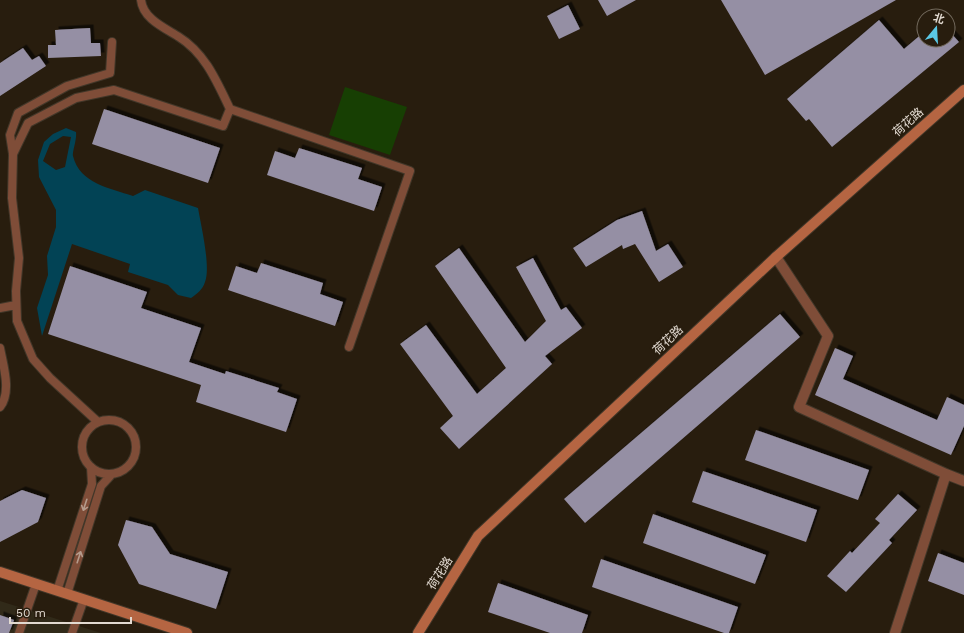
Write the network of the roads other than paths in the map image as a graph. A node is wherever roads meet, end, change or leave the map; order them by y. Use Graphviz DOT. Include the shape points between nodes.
graph roads {
  1 [pos="141,0"];
  2 [pos="112,42"];
  3 [pos="964,90"];
  4 [pos="230,109"];
  5 [pos="13,154"];
  6 [pos="776,256"];
  7 [pos="16,305"];
  8 [pos="0,308"];
  9 [pos="349,347"];
  10 [pos="0,348"];
  11 [pos="0,406"];
  12 [pos="98,422"];
  13 [pos="91,467"];
  14 [pos="112,474"];
  15 [pos="946,474"];
  16 [pos="964,481"];
  17 [pos="0,572"];
  18 [pos="36,584"];
  19 [pos="62,592"];
  20 [pos="84,599"];
  21 [pos="19,633"];
  22 [pos="72,633"];
  23 [pos="187,633"];
  24 [pos="418,633"];
  25 [pos="895,633"];
  1 -- 4 [label="lane" via="142,7 158,25 197,50 218,83"];
  2 -- 5 [label="lane" via="110,73 66,86 18,113 10,135"];
  3 -- 6 [label="street, 荷花路"];
  4 -- 5 [label="lane" via="223,126 114,90 76,98 28,123"];
  4 -- 9 [label="lane" via="410,171"];
  5 -- 7 [label="lane" via="12,198 19,258"];
  6 -- 15 [label="street" via="828,336 799,407"];
  6 -- 24 [label="street, 荷花路" via="478,536"];
  7 -- 8 [label="lane"];
  7 -- 12 [label="lane" via="17,321 33,359"];
  10 -- 11 [label="lane" via="6,381 5,400"];
  12 -- 13 [label="lane" via="86,432 82,446 83,454"];
  12 -- 14 [label="lane" via="121,422 132,432 135,440 132,462 126,468"];
  13 -- 14 [label="lane" via="105,474"];
  13 -- 19 [label="lane, one-way" via="92,484"];
  19 -- 14 [label="lane, one-way" via="101,486"];
  15 -- 16 [label="street"];
  15 -- 25 [label="street"];
  17 -- 18 [label="street"];
  18 -- 19 [label="street"];
  18 -- 21 [label="lane"];
  19 -- 20 [label="street"];
  20 -- 22 [label="lane"];
  20 -- 23 [label="street"];
}
